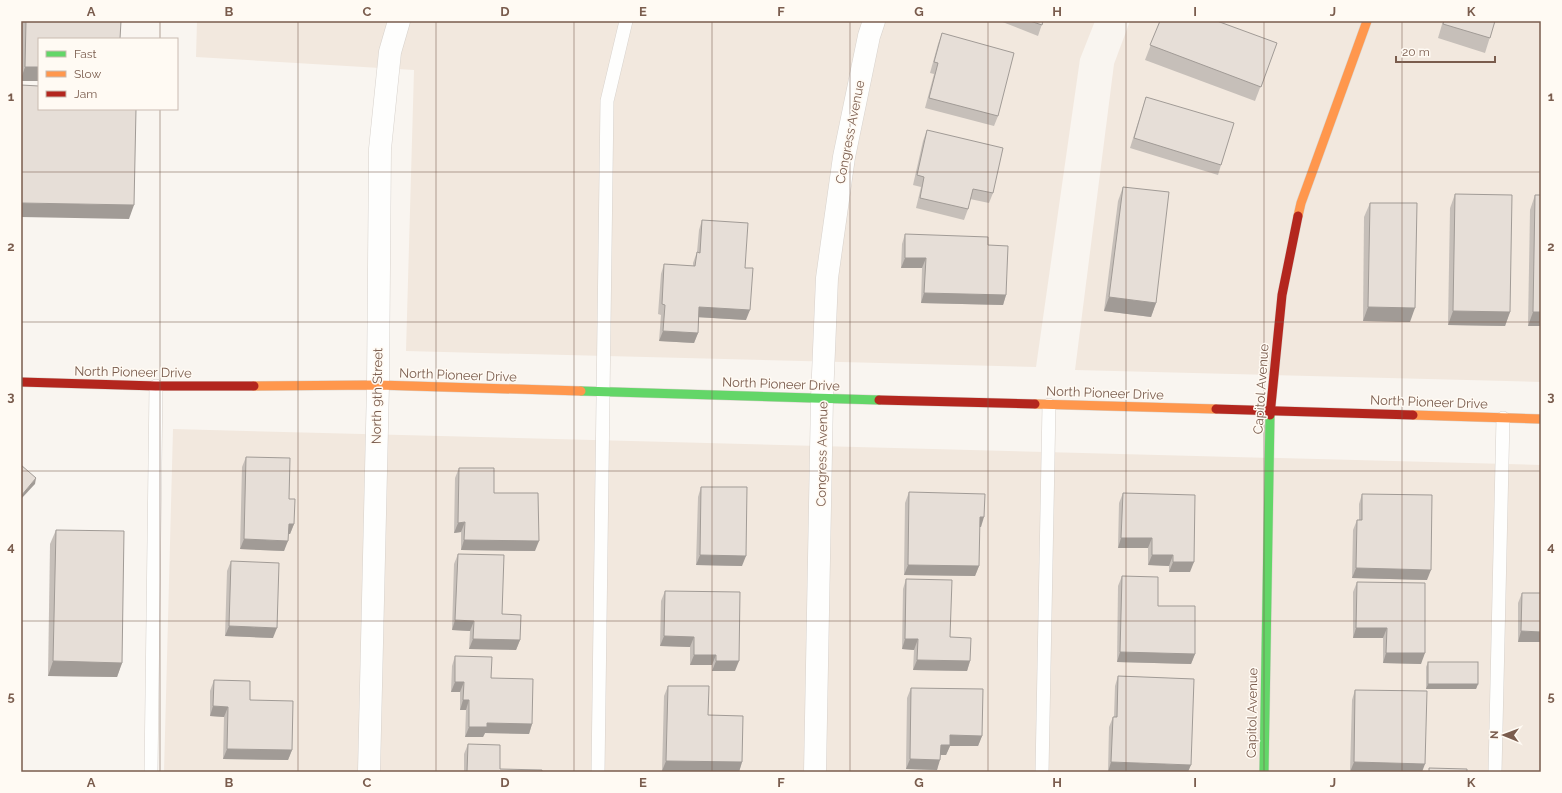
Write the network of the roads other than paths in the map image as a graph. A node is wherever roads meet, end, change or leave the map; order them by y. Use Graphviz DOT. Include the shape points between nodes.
graph roads {
  1 [pos="398,21"];
  2 [pos="626,21"];
  3 [pos="874,21"];
  4 [pos="1367,21"];
  5 [pos="21,382"];
  6 [pos="378,385"];
  7 [pos="156,386"];
  8 [pos="602,392"];
  9 [pos="822,398"];
  10 [pos="1049,404"];
  11 [pos="1270,411"];
  12 [pos="1503,418"];
  13 [pos="1541,419"];
  14 [pos="151,772"];
  15 [pos="369,772"];
  16 [pos="598,772"];
  17 [pos="815,772"];
  18 [pos="1042,772"];
  19 [pos="1264,772"];
  20 [pos="1495,772"];
  1 -- 6 [label="street, North 9th Street" via="390,52 380,149"];
  2 -- 8 [label="lane" via="607,101"];
  3 -- 9 [label="street, Congress Avenue" via="844,157 827,278"];
  4 -- 11 [label="street, Capitol Avenue" via="1301,203 1282,295"];
  5 -- 7 [label="street, North Pioneer Drive"];
  6 -- 7 [label="street, North Pioneer Drive"];
  6 -- 8 [label="street, North Pioneer Drive"];
  6 -- 15 [label="street, North 9th Street"];
  7 -- 14 [label="lane"];
  8 -- 9 [label="street, North Pioneer Drive"];
  8 -- 16 [label="lane"];
  9 -- 10 [label="street, North Pioneer Drive"];
  9 -- 17 [label="street, Congress Avenue"];
  10 -- 11 [label="street, North Pioneer Drive"];
  10 -- 18 [label="lane"];
  11 -- 12 [label="street, North Pioneer Drive"];
  11 -- 19 [label="street, Capitol Avenue"];
  12 -- 13 [label="street, North Pioneer Drive"];
  12 -- 20 [label="lane"];
}
